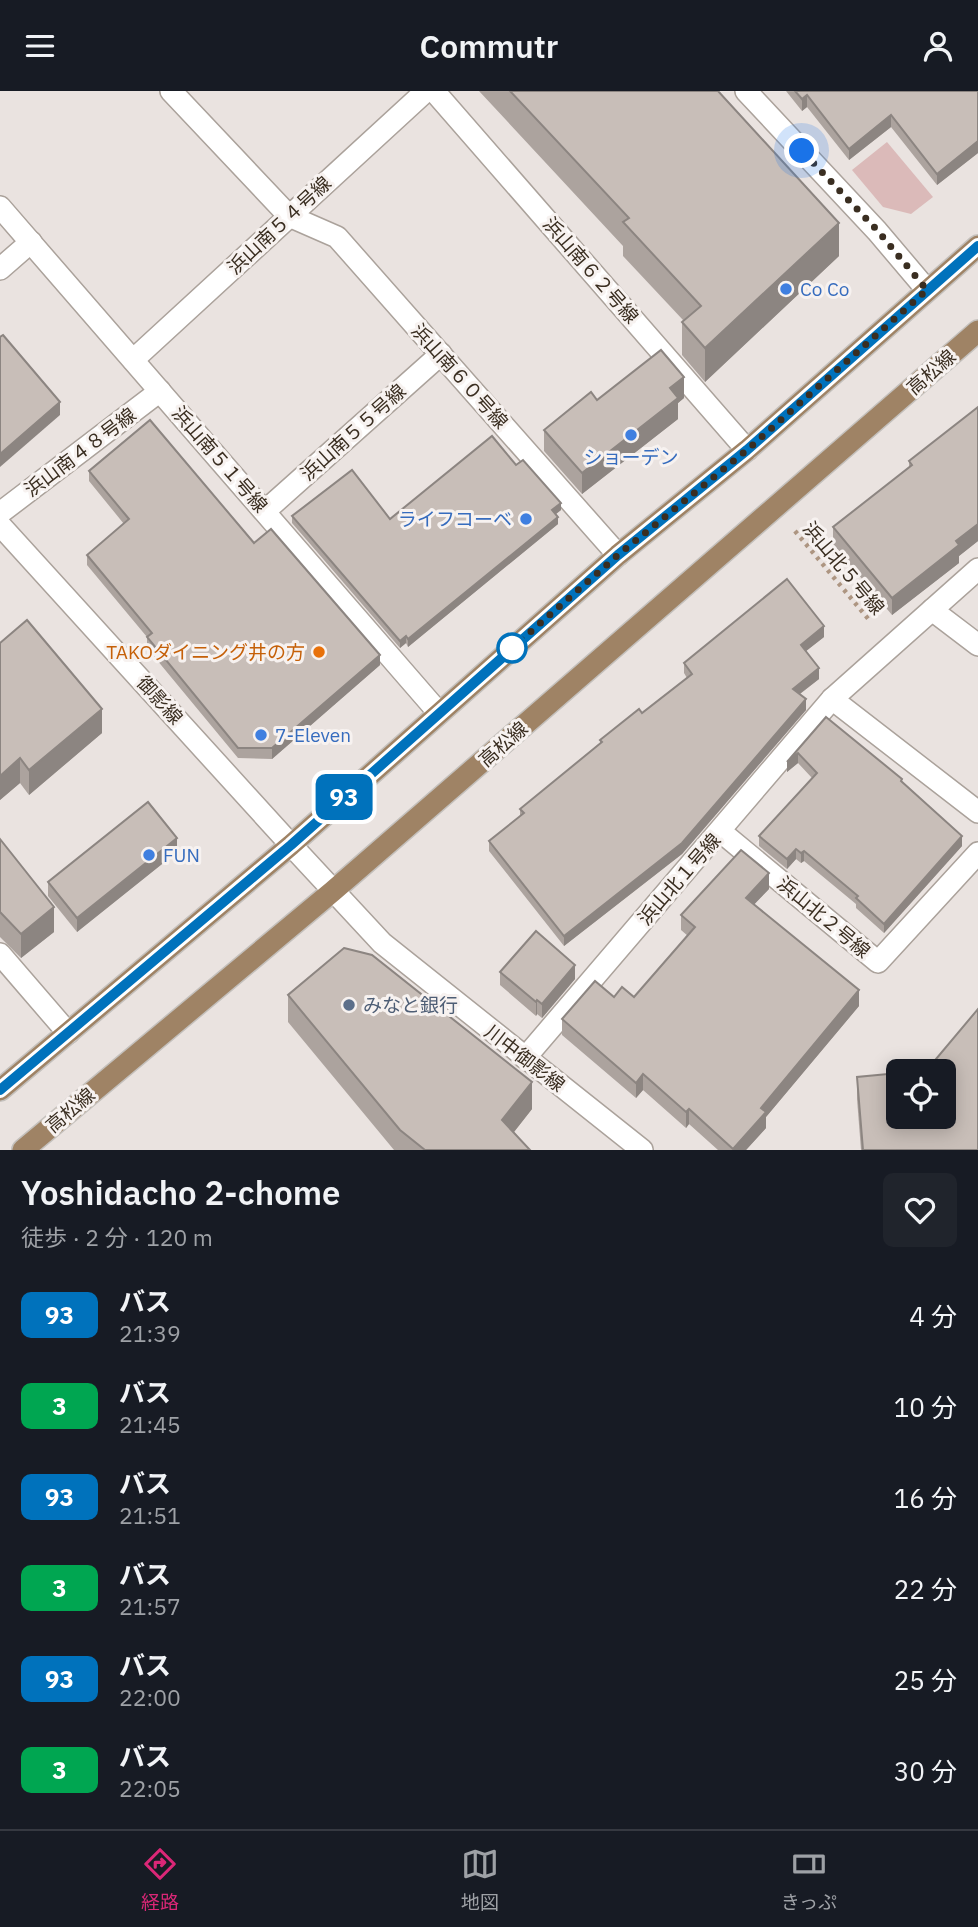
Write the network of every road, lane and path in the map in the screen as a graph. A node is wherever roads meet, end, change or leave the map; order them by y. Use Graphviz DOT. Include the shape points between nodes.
graph roads {
  1 [pos="171,91"];
  2 [pos="426,91"];
  3 [pos="434,91"];
  4 [pos="746,91"];
  5 [pos="0,207"];
  6 [pos="289,216"];
  7 [pos="31,242"];
  8 [pos="978,246"];
  9 [pos="0,269"];
  10 [pos="927,290"];
  11 [pos="978,331"];
  12 [pos="441,354"];
  13 [pos="133,360"];
  14 [pos="160,391"];
  15 [pos="747,450"];
  16 [pos="775,507"];
  17 [pos="265,511"];
  18 [pos="0,513"];
  19 [pos="0,525"];
  20 [pos="618,555"];
  21 [pos="978,569"];
  22 [pos="932,610"];
  23 [pos="978,645"];
  24 [pos="891,646"];
  25 [pos="832,699"];
  26 [pos="439,713"];
  27 [pos="978,813"];
  28 [pos="720,831"];
  29 [pos="291,845"];
  30 [pos="978,853"];
  31 [pos="333,891"];
  32 [pos="0,954"];
  33 [pos="68,1033"];
  34 [pos="525,1058"];
  35 [pos="0,1090"];
  36 [pos="23,1150"];
  37 [pos="642,1150"];
  1 -- 6 [label="street"];
  2 -- 6 [label="street, 浜山南５４号線"];
  3 -- 15 [label="street, 浜山南６２号線"];
  4 -- 10 [label="street"];
  5 -- 7 [label="street, 浜山南５１号線"];
  6 -- 12 [label="street, 浜山南６０号線" via="337,237"];
  6 -- 13 [label="street, 浜山南５４号線"];
  7 -- 9 [label="street"];
  7 -- 13 [label="street, 浜山南５１号線"];
  8 -- 10 [label="main road"];
  10 -- 15 [label="main road"];
  11 -- 16 [label="main road, 高松線"];
  12 -- 17 [label="street, 浜山南５５号線"];
  12 -- 20 [label="street, 浜山南６０号線"];
  13 -- 14 [label="street, 浜山南５１号線"];
  14 -- 17 [label="street, 浜山南５１号線"];
  14 -- 18 [label="street, 浜山南４８号線"];
  15 -- 20 [label="main road"];
  16 -- 24 [label="path, 浜山北５号線"];
  16 -- 31 [label="main road, 高松線"];
  17 -- 26 [label="street, 浜山南５１号線"];
  19 -- 29 [label="street, 御影線"];
  20 -- 26 [label="main road"];
  21 -- 22 [label="street, 浜山北１号線"];
  22 -- 23 [label="street"];
  22 -- 24 [label="street, 浜山北１号線"];
  24 -- 25 [label="street, 浜山北１号線"];
  25 -- 27 [label="street"];
  25 -- 28 [label="street, 浜山北１号線"];
  26 -- 29 [label="main road"];
  28 -- 30 [label="street, 浜山北２号線" via="878,962"];
  28 -- 34 [label="street, 浜山北１号線"];
  29 -- 31 [label="street, 川中御影線"];
  29 -- 33 [label="main road"];
  31 -- 34 [label="street, 川中御影線" via="382,943"];
  31 -- 36 [label="main road, 高松線"];
  32 -- 33 [label="street"];
  33 -- 35 [label="main road"];
  34 -- 37 [label="street, 川中御影線"];
}
